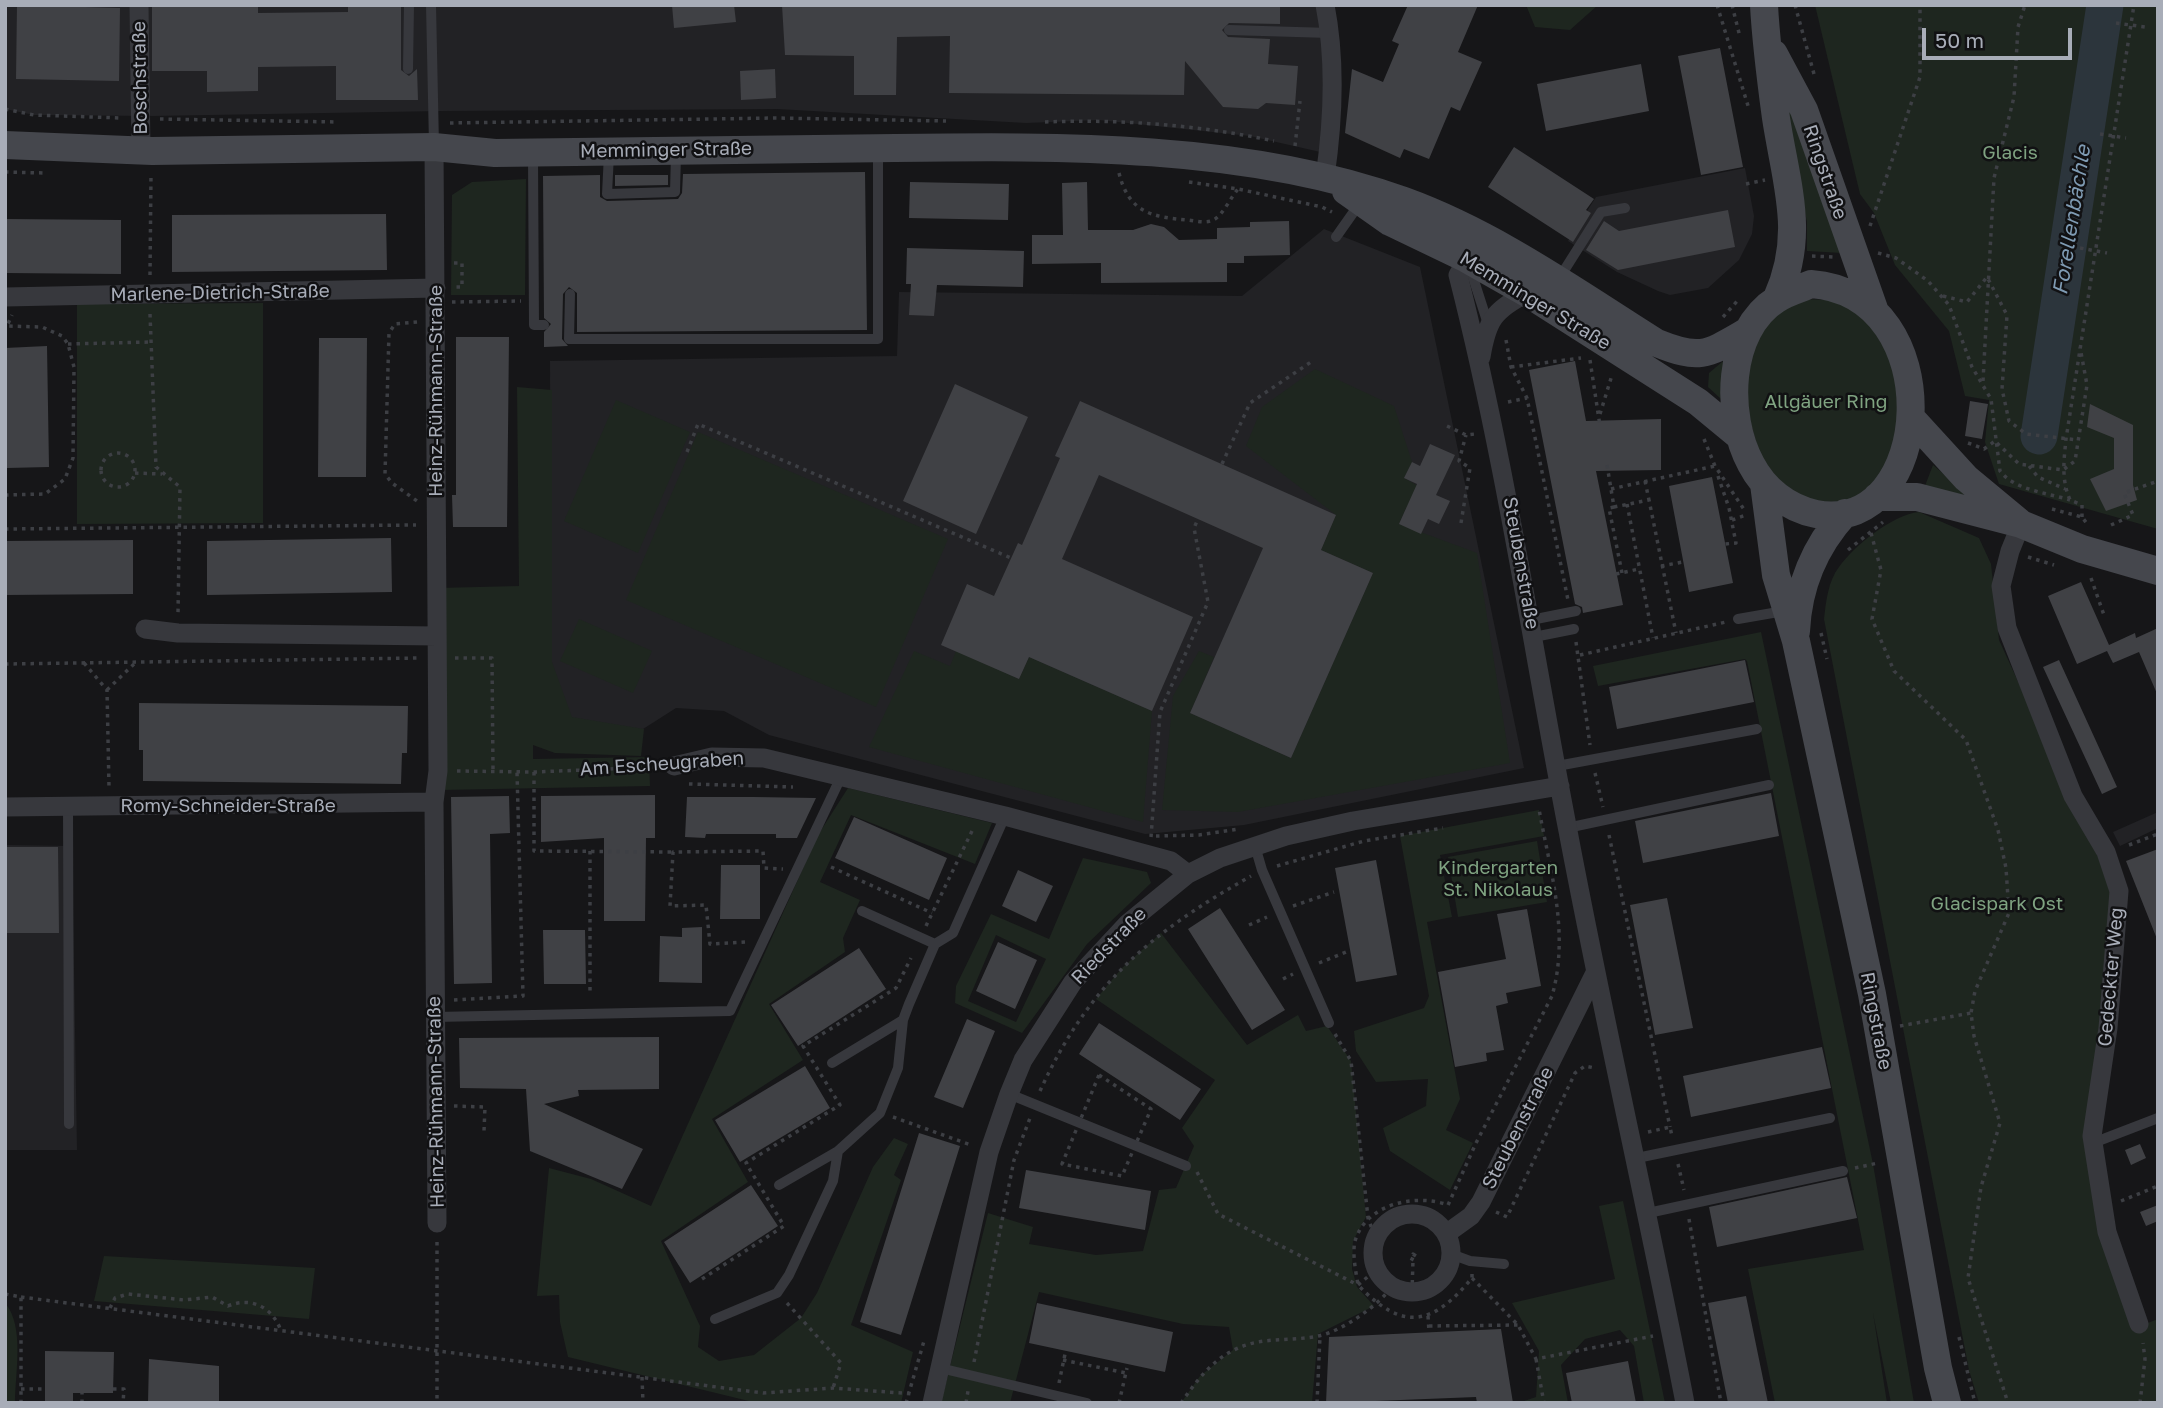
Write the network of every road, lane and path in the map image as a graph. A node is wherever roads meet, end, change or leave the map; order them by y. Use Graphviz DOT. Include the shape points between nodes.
graph roads {
  1 [pos="139,5"];
  2 [pos="409,5"];
  3 [pos="431,5"];
  4 [pos="1325,5"];
  5 [pos="1763,5"];
  6 [pos="1920,5"];
  7 [pos="2025,5"];
  8 [pos="2134,5"];
  9 [pos="2116,23"];
  10 [pos="2131,25"];
  11 [pos="2145,27"];
  12 [pos="1230,30"];
  13 [pos="1331,33"];
  14 [pos="1766,39"];
  15 [pos="408,69"];
  16 [pos="1300,101"];
  17 [pos="2100,134"];
  18 [pos="2114,137"];
  19 [pos="2126,138"];
  20 [pos="5,145"];
  21 [pos="1295,146"];
  22 [pos="434,147"];
  23 [pos="878,148"];
  24 [pos="676,150"];
  25 [pos="609,152"];
  26 [pos="533,153"];
  27 [pos="149,165"];
  28 [pos="5,172"];
  29 [pos="1111,172"];
  30 [pos="58,173"];
  31 [pos="1118,173"];
  32 [pos="1132,174"];
  33 [pos="1325,177"];
  34 [pos="1771,179"];
  35 [pos="1185,181"];
  36 [pos="1746,184"];
  37 [pos="1238,188"];
  38 [pos="1625,208"];
  39 [pos="1354,211"];
  40 [pos="1336,237"];
  41 [pos="1473,247"];
  42 [pos="1860,247"];
  43 [pos="2081,248"];
  44 [pos="2094,250"];
  45 [pos="1792,253"];
  46 [pos="2107,253"];
  47 [pos="1987,277"];
  48 [pos="1558,280"];
  49 [pos="1527,293"];
  50 [pos="570,294"];
  51 [pos="149,295"];
  52 [pos="1941,296"];
  53 [pos="12,297"];
  54 [pos="1777,298"];
  55 [pos="533,300"];
  56 [pos="436,304"];
  57 [pos="1874,310"];
  58 [pos="1488,324"];
  59 [pos="150,325"];
  60 [pos="544,325"];
  61 [pos="1748,331"];
  62 [pos="1505,336"];
  63 [pos="2079,341"];
  64 [pos="150,342"];
  65 [pos="68,344"];
  66 [pos="1581,353"];
  67 [pos="1480,361"];
  68 [pos="1590,361"];
  69 [pos="1311,362"];
  70 [pos="1596,362"];
  71 [pos="1511,367"];
  72 [pos="1624,380"];
  73 [pos="1983,383"];
  74 [pos="1599,416"];
  75 [pos="1912,419"];
  76 [pos="1447,426"];
  77 [pos="1600,426"];
  78 [pos="1699,433"];
  79 [pos="1480,434"];
  80 [pos="1466,435"];
  81 [pos="1738,435"];
  82 [pos="2066,439"];
  83 [pos="2078,440"];
  84 [pos="1963,441"];
  85 [pos="1995,441"];
  86 [pos="687,452"];
  87 [pos="1222,464"];
  88 [pos="1607,465"];
  89 [pos="2027,465"];
  90 [pos="1715,466"];
  91 [pos="2063,470"];
  92 [pos="135,473"];
  93 [pos="164,474"];
  94 [pos="1645,481"];
  95 [pos="2158,481"];
  96 [pos="1764,484"];
  97 [pos="1611,489"];
  98 [pos="2065,489"];
  99 [pos="5,495"];
  100 [pos="2070,499"];
  101 [pos="1649,500"];
  102 [pos="1627,504"];
  103 [pos="423,505"];
  104 [pos="1614,507"];
  105 [pos="1882,508"];
  106 [pos="1845,513"];
  107 [pos="2082,517"];
  108 [pos="1198,519"];
  109 [pos="1732,520"];
  110 [pos="1461,523"];
  111 [pos="2021,524"];
  112 [pos="2111,524"];
  113 [pos="422,525"];
  114 [pos="179,528"];
  115 [pos="5,529"];
  116 [pos="1871,533"];
  117 [pos="1725,544"];
  118 [pos="1842,555"];
  119 [pos="1012,558"];
  120 [pos="1683,562"];
  121 [pos="1661,566"];
  122 [pos="1639,569"];
  123 [pos="2158,571"];
  124 [pos="2091,578"];
  125 [pos="1570,581"];
  126 [pos="1564,582"];
  127 [pos="1785,610"];
  128 [pos="1573,612"];
  129 [pos="2105,618"];
  130 [pos="1738,620"];
  131 [pos="1533,628"];
  132 [pos="145,629"];
  133 [pos="1574,629"];
  134 [pos="178,633"];
  135 [pos="1676,633"];
  136 [pos="436,636"];
  137 [pos="1653,638"];
  138 [pos="1796,641"];
  139 [pos="1579,655"];
  140 [pos="436,658"];
  141 [pos="83,663"];
  142 [pos="135,663"];
  143 [pos="5,664"];
  144 [pos="107,690"];
  145 [pos="1757,729"];
  146 [pos="1592,760"];
  147 [pos="674,766"];
  148 [pos="1557,766"];
  149 [pos="493,772"];
  150 [pos="517,772"];
  151 [pos="534,772"];
  152 [pos="841,777"];
  153 [pos="1769,785"];
  154 [pos="437,786"];
  155 [pos="1560,786"];
  156 [pos="1536,789"];
  157 [pos="68,806"];
  158 [pos="109,806"];
  159 [pos="5,807"];
  160 [pos="1539,810"];
  161 [pos="1527,812"];
  162 [pos="1005,816"];
  163 [pos="1606,820"];
  164 [pos="1451,826"];
  165 [pos="1567,828"];
  166 [pos="1151,830"];
  167 [pos="2158,834"];
  168 [pos="2129,845"];
  169 [pos="1255,846"];
  170 [pos="590,851"];
  171 [pos="673,852"];
  172 [pos="831,867"];
  173 [pos="796,869"];
  174 [pos="1262,870"];
  175 [pos="1188,874"];
  176 [pos="862,911"];
  177 [pos="932,913"];
  178 [pos="761,942"];
  179 [pos="935,944"];
  180 [pos="1595,973"];
  181 [pos="590,994"];
  182 [pos="435,1009"];
  183 [pos="1971,1013"];
  184 [pos="903,1020"];
  185 [pos="1329,1023"];
  186 [pos="1896,1027"];
  187 [pos="832,1063"];
  188 [pos="1601,1071"];
  189 [pos="1100,1074"];
  190 [pos="1009,1094"];
  191 [pos="1034,1105"];
  192 [pos="437,1106"];
  193 [pos="880,1113"];
  194 [pos="1830,1118"];
  195 [pos="2158,1118"];
  196 [pos="1078,1122"];
  197 [pos="69,1124"];
  198 [pos="1670,1127"];
  199 [pos="484,1131"];
  200 [pos="1632,1135"];
  201 [pos="2093,1143"];
  202 [pos="980,1148"];
  203 [pos="1675,1149"];
  204 [pos="838,1151"];
  205 [pos="1637,1158"];
  206 [pos="1878,1163"];
  207 [pos="1062,1164"];
  208 [pos="1186,1166"];
  209 [pos="1843,1171"];
  210 [pos="779,1185"];
  211 [pos="2158,1186"];
  212 [pos="2130,1197"];
  213 [pos="1687,1205"];
  214 [pos="1491,1210"];
  215 [pos="1648,1213"];
  216 [pos="1368,1218"];
  217 [pos="437,1223"];
  218 [pos="1446,1234"];
  219 [pos="1376,1240"];
  220 [pos="1413,1260"];
  221 [pos="1470,1261"];
  222 [pos="1449,1262"];
  223 [pos="1504,1264"];
  224 [pos="1377,1269"];
  225 [pos="1472,1278"];
  226 [pos="1358,1285"];
  227 [pos="1392,1287"];
  228 [pos="1412,1292"];
  229 [pos="777,1293"];
  230 [pos="5,1294"];
  231 [pos="21,1297"];
  232 [pos="1378,1306"];
  233 [pos="110,1308"];
  234 [pos="1428,1316"];
  235 [pos="715,1319"];
  236 [pos="2139,1324"];
  237 [pos="1518,1325"];
  238 [pos="1429,1326"];
  239 [pos="281,1331"];
  240 [pos="1429,1332"];
  241 [pos="1656,1335"];
  242 [pos="1320,1336"];
  243 [pos="438,1351"];
  244 [pos="1065,1354"];
  245 [pos="1536,1359"];
  246 [pos="1063,1360"];
  247 [pos="940,1368"];
  248 [pos="971,1376"];
  249 [pos="642,1377"];
  250 [pos="21,1388"];
  251 [pos="833,1388"];
  252 [pos="45,1389"];
  253 [pos="113,1389"];
  254 [pos="82,1393"];
  255 [pos="1057,1396"];
  256 [pos="932,1401"];
  257 [pos="21,1403"];
  258 [pos="82,1403"];
  259 [pos="123,1403"];
  260 [pos="438,1403"];
  261 [pos="643,1403"];
  262 [pos="966,1403"];
  263 [pos="1087,1403"];
  264 [pos="1118,1403"];
  265 [pos="1181,1403"];
  266 [pos="1317,1403"];
  267 [pos="1544,1403"];
  268 [pos="1685,1403"];
  269 [pos="1721,1403"];
  270 [pos="1947,1403"];
  271 [pos="2008,1403"];
  272 [pos="2140,1403"];
  1 -- 27 [label="street, Boschstraße"];
  2 -- 15 [label="lane"];
  3 -- 22 [label="lane"];
  4 -- 13 [label="street"];
  5 -- 14 [label="main road, Ringstraße"];
  6 -- 42 [label="path" via="1920,77"];
  7 -- 47 [label="path" via="2018,27 2014,97 1994,178"];
  8 -- 10 [label="path"];
  9 -- 10 [label="path"];
  10 -- 11 [label="path"];
  10 -- 18 [label="path"];
  12 -- 13 [label="lane"];
  13 -- 33 [label="street"];
  14 -- 42 [label="main road, Ringstraße" via="1804,110"];
  14 -- 45 [label="main road, Ringstraße" via="1793,209"];
  16 -- 21 [label="path"];
  17 -- 18 [label="path"];
  18 -- 19 [label="path"];
  18 -- 44 [label="path"];
  20 -- 27 [label="main road, Memminger Straße"];
  22 -- 26 [label="main road, Memminger Straße"];
  22 -- 27 [label="main road, Memminger Straße"];
  22 -- 56 [label="street, Heinz-Rühmann-Straße"];
  23 -- 24 [label="main road, Memminger Straße"];
  23 -- 33 [label="main road, Memminger Straße" via="1120,150"];
  23 -- 50 [label="lane" via="878,339 569,339"];
  24 -- 25 [label="main road, Memminger Straße"];
  24 -- 25 [label="lane" via="676,192 607,194"];
  25 -- 26 [label="main road, Memminger Straße"];
  26 -- 55 [label="lane"];
  27 -- 51 [label="path"];
  28 -- 30 [label="path"];
  29 -- 31 [label="path"];
  31 -- 32 [label="path"];
  31 -- 37 [label="path" via="1123,190 1154,217 1207,222 1216,218"];
  33 -- 39 [label="main road, Memminger Straße"];
  33 -- 41 [label="main road, Memminger Straße" via="1404,201"];
  34 -- 36 [label="path"];
  35 -- 37 [label="path"];
  37 -- 39 [label="path"];
  38 -- 48 [label="lane" via="1601,212"];
  39 -- 40 [label="lane"];
  39 -- 41 [label="main road, Memminger Straße"];
  41 -- 48 [label="main road, Memminger Straße"];
  41 -- 49 [label="main road, Memminger Straße"];
  41 -- 58 [label="lane"];
  41 -- 67 [label="street, Steubenstraße" via="1458,275"];
  42 -- 45 [label="path" via="1818,257"];
  42 -- 52 [label="path" via="1896,258"];
  42 -- 57 [label="main road, Ringstraße"];
  43 -- 44 [label="path"];
  44 -- 46 [label="path"];
  44 -- 63 [label="path"];
  45 -- 54 [label="main road, Ringstraße"];
  47 -- 52 [label="path" via="1967,302"];
  47 -- 73 [label="path"];
  47 -- 82 [label="path" via="2007,315 2002,389 2009,421 2025,434"];
  48 -- 61 [label="main road, Memminger Straße" via="1657,343 1681,353 1701,355"];
  49 -- 58 [label="street" via="1504,305"];
  49 -- 81 [label="main road, Memminger Straße" via="1698,402"];
  51 -- 53 [label="street, Marlene-Dietrich-Straße"];
  51 -- 56 [label="street, Marlene-Dietrich-Straße"];
  52 -- 73 [label="path"];
  53 -- 65 [label="path" via="7,326 42,327"];
  54 -- 57 [label="main road" via="1811,284 1835,286"];
  54 -- 61 [label="main road"];
  55 -- 56 [label="path"];
  55 -- 60 [label="lane" via="534,325"];
  56 -- 103 [label="path" via="395,324 388,333 387,346 385,474"];
  56 -- 136 [label="street, Heinz-Rühmann-Straße"];
  57 -- 75 [label="main road" via="1902,353"];
  58 -- 67 [label="street, Steubenstraße"];
  59 -- 64 [label="path"];
  61 -- 81 [label="main road" via="1736,369"];
  62 -- 71 [label="path"];
  63 -- 82 [label="path"];
  63 -- 83 [label="path" via="2087,385"];
  64 -- 65 [label="path"];
  64 -- 93 [label="path" via="156,467"];
  65 -- 99 [label="path" via="74,367 71,468 65,479 45,494"];
  66 -- 68 [label="path"];
  67 -- 131 [label="street, Steubenstraße"];
  68 -- 70 [label="path"];
  68 -- 71 [label="path" via="1579,356"];
  68 -- 74 [label="path"];
  69 -- 87 [label="path" via="1250,403"];
  71 -- 126 [label="path" via="1528,398"];
  72 -- 74 [label="path" via="1613,373"];
  73 -- 85 [label="path" via="1991,399"];
  74 -- 77 [label="path"];
  75 -- 105 [label="main road"];
  75 -- 111 [label="main road" via="1966,478"];
  76 -- 80 [label="path"];
  78 -- 90 [label="path"];
  79 -- 80 [label="path"];
  80 -- 110 [label="path" via="1459,461 1470,468"];
  81 -- 96 [label="main road"];
  82 -- 83 [label="path"];
  82 -- 91 [label="path"];
  83 -- 91 [label="path" via="2075,461"];
  84 -- 85 [label="path" via="1984,449"];
  85 -- 89 [label="path" via="2008,456"];
  85 -- 100 [label="path" via="2005,477"];
  86 -- 119 [label="path" via="698,424"];
  88 -- 97 [label="path"];
  89 -- 91 [label="path"];
  89 -- 98 [label="path" via="2038,477"];
  90 -- 94 [label="path"];
  90 -- 109 [label="path"];
  90 -- 109 [label="path" via="1739,506 1752,516"];
  91 -- 98 [label="path"];
  92 -- 92 [label="path" via="125,486 113,486 103,479 101,467 106,458 121,453 134,462"];
  92 -- 93 [label="path"];
  93 -- 114 [label="path" via="180,487"];
  94 -- 97 [label="path"];
  94 -- 101 [label="path"];
  95 -- 112 [label="path" via="2124,493 2133,515"];
  96 -- 106 [label="main road" via="1807,512"];
  96 -- 127 [label="main road, Ringstraße"];
  97 -- 104 [label="path"];
  98 -- 100 [label="path"];
  100 -- 107 [label="path" via="2082,505"];
  101 -- 102 [label="path"];
  101 -- 121 [label="path"];
  102 -- 104 [label="path"];
  102 -- 122 [label="path"];
  104 -- 122 [label="path" via="1609,508 1619,573"];
  105 -- 106 [label="main road"];
  105 -- 111 [label="main road" via="1917,497"];
  105 -- 116 [label="path"];
  106 -- 138 [label="main road, Ringstraße" via="1820,545 1801,591"];
  108 -- 166 [label="path" via="1194,528 1208,602 1160,712"];
  109 -- 117 [label="path" via="1736,543"];
  111 -- 123 [label="main road" via="2082,549"];
  111 -- 201 [label="street, Gedeckter Weg" via="2001,586 2007,628 2073,796 2106,852 2119,891"];
  113 -- 114 [label="path"];
  114 -- 115 [label="path"];
  114 -- 134 [label="path"];
  116 -- 118 [label="path"];
  116 -- 183 [label="path" via="1881,570 1872,619 1894,671 1966,740 1998,830 2006,868 2009,913 1975,991"];
  120 -- 121 [label="path"];
  121 -- 135 [label="path"];
  122 -- 137 [label="path"];
  124 -- 129 [label="path"];
  125 -- 126 [label="path"];
  126 -- 128 [label="path"];
  127 -- 130 [label="lane"];
  127 -- 138 [label="main road, Ringstraße"];
  128 -- 131 [label="lane"];
  130 -- 135 [label="path"];
  131 -- 133 [label="lane"];
  131 -- 148 [label="street, Steubenstraße"];
  132 -- 134 [label="street"];
  133 -- 139 [label="path"];
  134 -- 136 [label="street"];
  135 -- 137 [label="path"];
  136 -- 140 [label="street, Heinz-Rühmann-Straße"];
  137 -- 139 [label="path"];
  138 -- 270 [label="main road, Ringstraße" via="1872,994"];
  139 -- 146 [label="path"];
  140 -- 142 [label="path"];
  140 -- 149 [label="path" via="492,658"];
  140 -- 154 [label="street, Heinz-Rühmann-Straße"];
  141 -- 142 [label="path"];
  141 -- 143 [label="path"];
  141 -- 144 [label="path"];
  142 -- 144 [label="path"];
  144 -- 158 [label="path"];
  145 -- 146 [label="lane"];
  146 -- 148 [label="lane"];
  146 -- 163 [label="path"];
  147 -- 151 [label="path, Am Escheugraben"];
  147 -- 152 [label="street, Am Escheugraben" via="712,757 764,758"];
  148 -- 155 [label="street, Steubenstraße"];
  149 -- 150 [label="path, Am Escheugraben"];
  149 -- 154 [label="path, Am Escheugraben"];
  150 -- 151 [label="path, Am Escheugraben"];
  150 -- 182 [label="path" via="523,996"];
  151 -- 170 [label="path" via="534,851"];
  152 -- 162 [label="street, Am Escheugraben"];
  152 -- 173 [label="lane"];
  153 -- 163 [label="lane"];
  154 -- 158 [label="street, Romy-Schneider-Straße"];
  154 -- 182 [label="street, Heinz-Rühmann-Straße"];
  155 -- 156 [label="street, Riedstraße"];
  155 -- 165 [label="street, Steubenstraße"];
  156 -- 160 [label="path"];
  156 -- 169 [label="street, Riedstraße" via="1353,821"];
  157 -- 158 [label="street, Romy-Schneider-Straße"];
  157 -- 159 [label="street, Romy-Schneider-Straße"];
  157 -- 197 [label="lane"];
  160 -- 161 [label="path"];
  160 -- 216 [label="path" via="1562,946 1552,996 1448,1205 1414,1200 1393,1204"];
  162 -- 175 [label="street, Am Escheugraben" via="1171,861"];
  162 -- 179 [label="lane" via="953,933"];
  163 -- 165 [label="lane"];
  163 -- 198 [label="path"];
  164 -- 174 [label="path" via="1364,841"];
  165 -- 180 [label="street, Steubenstraße"];
  167 -- 168 [label="path"];
  169 -- 174 [label="lane"];
  169 -- 175 [label="street, Riedstraße"];
  170 -- 171 [label="path"];
  170 -- 181 [label="path"];
  171 -- 173 [label="path" via="763,851 764,869"];
  171 -- 178 [label="path" via="670,906 706,905 710,944"];
  172 -- 177 [label="path"];
  173 -- 178 [label="lane"];
  174 -- 185 [label="lane"];
  174 -- 191 [label="path" via="1180,918 1122,968 1081,1017"];
  175 -- 190 [label="street, Riedstraße" via="1128,923 1073,982 1023,1060"];
  176 -- 179 [label="lane"];
  178 -- 182 [label="lane" via="730,1011"];
  179 -- 184 [label="lane"];
  180 -- 200 [label="street, Steubenstraße"];
  180 -- 218 [label="street, Steubenstraße" via="1481,1202 1471,1216"];
  182 -- 192 [label="street, Heinz-Rühmann-Straße"];
  183 -- 186 [label="path"];
  183 -- 271 [label="path" via="2000,1123 1981,1187 1968,1278"];
  184 -- 187 [label="lane"];
  184 -- 193 [label="lane" via="898,1068"];
  185 -- 216 [label="path" via="1351,1061"];
  188 -- 214 [label="path" via="1585,1066 1575,1073 1507,1217"];
  189 -- 196 [label="path"];
  190 -- 191 [label="lane"];
  190 -- 247 [label="street, Riedstraße" via="989,1152"];
  191 -- 196 [label="lane"];
  191 -- 248 [label="path" via="1014,1160"];
  192 -- 199 [label="path" via="485,1107"];
  192 -- 217 [label="street, Heinz-Rühmann-Straße"];
  193 -- 202 [label="path"];
  193 -- 204 [label="lane"];
  194 -- 203 [label="lane"];
  195 -- 201 [label="lane"];
  196 -- 207 [label="path"];
  196 -- 208 [label="lane"];
  198 -- 200 [label="path"];
  198 -- 203 [label="path"];
  200 -- 205 [label="street, Steubenstraße"];
  201 -- 236 [label="street, Gedeckter Weg" via="2107,1232"];
  203 -- 205 [label="lane"];
  203 -- 213 [label="path"];
  204 -- 210 [label="lane"];
  204 -- 229 [label="lane" via="833,1181"];
  205 -- 215 [label="street, Steubenstraße"];
  206 -- 209 [label="path"];
  208 -- 226 [label="path" via="1198,1172 1218,1214"];
  209 -- 213 [label="lane"];
  211 -- 212 [label="path"];
  213 -- 215 [label="lane"];
  213 -- 269 [label="path"];
  215 -- 268 [label="street, Steubenstraße"];
  216 -- 219 [label="path"];
  216 -- 226 [label="path" via="1355,1242"];
  217 -- 243 [label="path, Heinz-Rühmann-Straße"];
  218 -- 219 [label="street" via="1428,1217 1403,1215 1391,1220"];
  218 -- 222 [label="street"];
  219 -- 224 [label="street"];
  220 -- 228 [label="path"];
  221 -- 222 [label="lane"];
  221 -- 223 [label="lane"];
  221 -- 225 [label="path"];
  222 -- 225 [label="path"];
  222 -- 228 [label="street" via="1437,1283"];
  224 -- 226 [label="path"];
  224 -- 227 [label="street"];
  225 -- 234 [label="path" via="1456,1298"];
  225 -- 237 [label="path"];
  226 -- 232 [label="path"];
  227 -- 228 [label="street"];
  227 -- 232 [label="path"];
  229 -- 235 [label="lane"];
  229 -- 251 [label="path" via="841,1363"];
  230 -- 231 [label="path"];
  231 -- 233 [label="path"];
  231 -- 250 [label="path"];
  232 -- 234 [label="path" via="1405,1318"];
  232 -- 242 [label="path"];
  233 -- 239 [label="path"];
  233 -- 239 [label="path" via="115,1298 128,1294 184,1300 212,1297 228,1306 261,1304"];
  234 -- 238 [label="path"];
  236 -- 272 [label="path" via="2145,1359"];
  237 -- 238 [label="path"];
  237 -- 245 [label="path"];
  238 -- 240 [label="path"];
  239 -- 243 [label="path"];
  241 -- 245 [label="path"];
  242 -- 265 [label="path" via="1266,1339 1233,1350 1200,1376"];
  242 -- 266 [label="path"];
  243 -- 249 [label="path"];
  243 -- 260 [label="path, Heinz-Rühmann-Straße"];
  244 -- 246 [label="path"];
  245 -- 267 [label="path"];
  246 -- 255 [label="path"];
  246 -- 264 [label="path" via="1127,1370"];
  247 -- 248 [label="lane"];
  247 -- 256 [label="street, Riedstraße"];
  248 -- 255 [label="lane"];
  248 -- 262 [label="path"];
  249 -- 251 [label="path" via="762,1392"];
  249 -- 261 [label="path"];
  250 -- 252 [label="path"];
  250 -- 257 [label="path"];
  251 -- 256 [label="path" via="909,1393"];
  253 -- 259 [label="path" via="124,1389"];
  254 -- 258 [label="path"];
  255 -- 263 [label="lane"];
}
